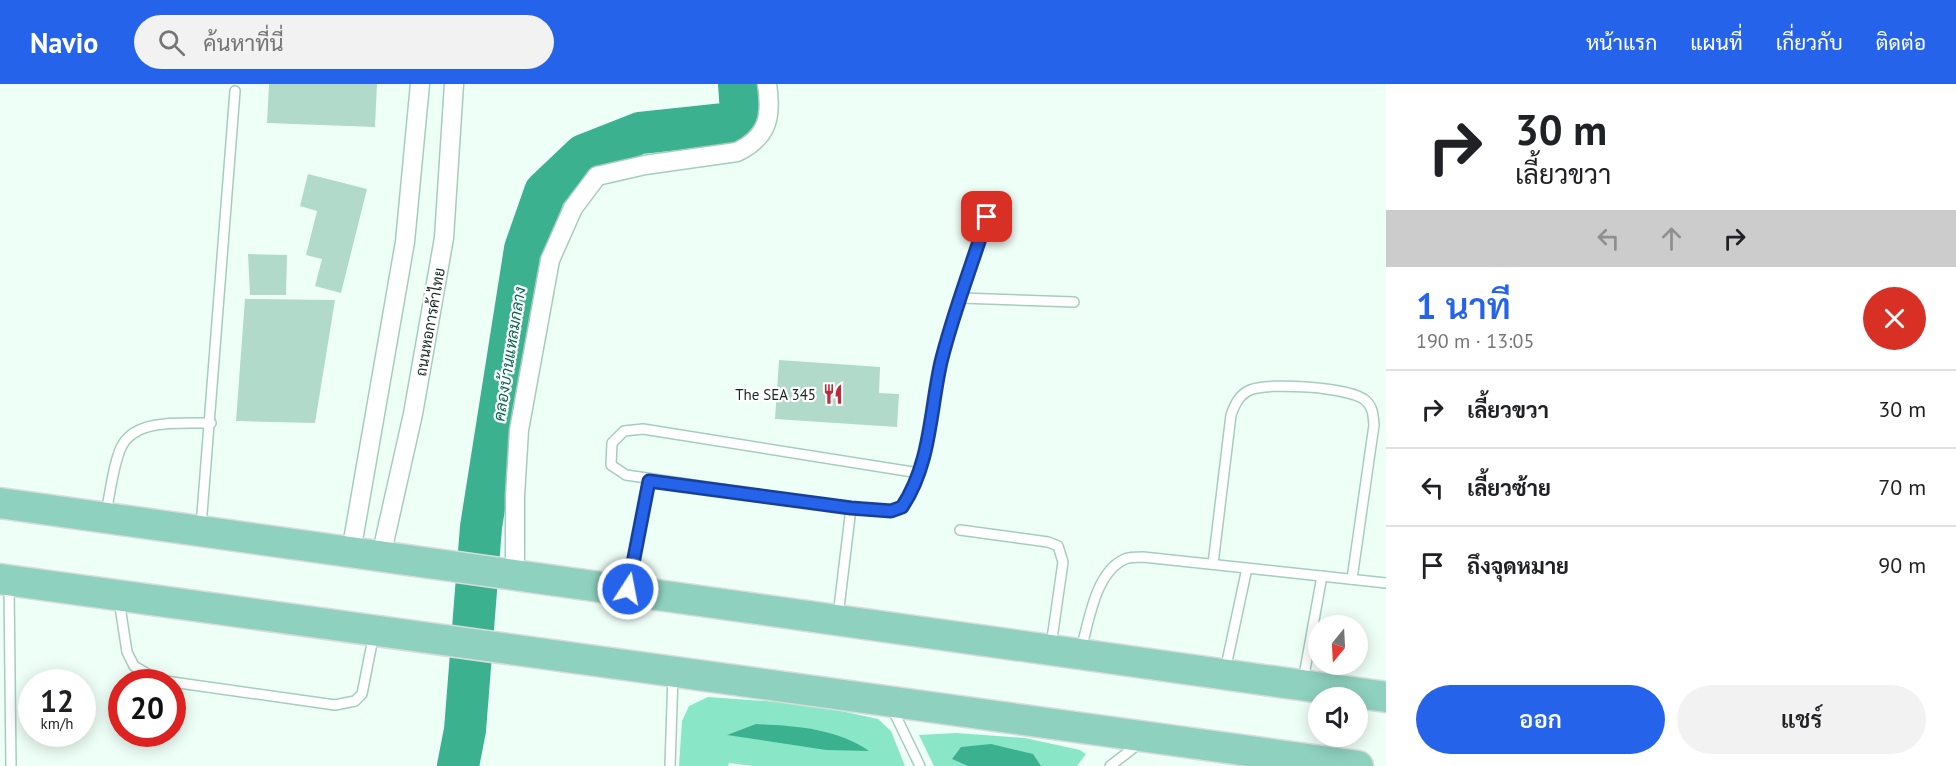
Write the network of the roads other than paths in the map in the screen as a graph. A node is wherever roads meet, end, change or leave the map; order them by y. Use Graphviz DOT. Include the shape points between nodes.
graph roads {
  1 [pos="420,84"];
  2 [pos="454,84"];
  3 [pos="767,84"];
  4 [pos="235,91"];
  5 [pos="994,197"];
  6 [pos="962,298"];
  7 [pos="1074,302"];
  8 [pos="211,423"];
  9 [pos="919,473"];
  10 [pos="649,481"];
  11 [pos="0,503"];
  12 [pos="851,508"];
  13 [pos="105,518"];
  14 [pos="201,530"];
  15 [pos="960,531"];
  16 [pos="351,552"];
  17 [pos="381,556"];
  18 [pos="1213,564"];
  19 [pos="1247,568"];
  20 [pos="506,572"];
  21 [pos="1322,576"];
  22 [pos="5,579"];
  23 [pos="1352,579"];
  24 [pos="1386,583"];
  25 [pos="628,589"];
  26 [pos="118,595"];
  27 [pos="837,619"];
  28 [pos="375,630"];
  29 [pos="1065,652"];
  30 [pos="673,672"];
  31 [pos="1224,674"];
  32 [pos="1302,686"];
  33 [pos="1386,697"];
  34 [pos="888,701"];
  35 [pos="1147,738"];
  36 [pos="1311,763"];
  37 [pos="11,766"];
  38 [pos="670,766"];
  39 [pos="920,766"];
  40 [pos="1110,766"];
  41 [pos="1358,766"];
  1 -- 16 [label="street" via="405,242"];
  2 -- 17 [label="street, ถนนหอการค้าไทย" via="441,259 413,414"];
  3 -- 20 [label="street" via="767,121 762,135 751,145 737,152 597,176 573,208 550,260 519,430"];
  4 -- 8 [label="lane"];
  5 -- 6 [label="lane"];
  6 -- 7 [label="lane"];
  6 -- 9 [label="lane" via="941,363"];
  8 -- 13 [label="lane" via="148,427 131,434 122,446"];
  8 -- 14 [label="lane"];
  9 -- 10 [label="lane" via="643,429 624,431 612,443 611,465 626,475"];
  9 -- 12 [label="lane" via="902,507 891,511"];
  10 -- 12 [label="lane"];
  10 -- 25 [label="lane"];
  11 -- 13 [label="main road"];
  12 -- 27 [label="lane"];
  13 -- 14 [label="main road"];
  14 -- 16 [label="main road"];
  15 -- 29 [label="lane" via="1058,546 1063,562"];
  16 -- 17 [label="main road"];
  17 -- 20 [label="main road"];
  18 -- 19 [label="lane"];
  18 -- 23 [label="lane" via="1231,415 1237,400 1260,386 1343,391 1363,398 1373,410 1374,425"];
  18 -- 29 [label="lane" via="1143,556 1125,558 1111,568"];
  19 -- 21 [label="lane"];
  19 -- 31 [label="lane"];
  20 -- 25 [label="main road"];
  21 -- 23 [label="lane"];
  21 -- 32 [label="lane"];
  22 -- 26 [label="main road"];
  22 -- 37 [label="lane"];
  23 -- 24 [label="lane"];
  25 -- 27 [label="main road"];
  26 -- 28 [label="main road"];
  26 -- 28 [label="lane" via="127,652 134,666 158,680 335,705 356,701 362,694"];
  27 -- 29 [label="main road"];
  28 -- 30 [label="main road"];
  29 -- 31 [label="main road"];
  30 -- 34 [label="main road"];
  30 -- 38 [label="lane"];
  31 -- 32 [label="main road"];
  32 -- 33 [label="main road"];
  34 -- 35 [label="main road"];
  34 -- 39 [label="lane"];
  35 -- 36 [label="main road"];
  35 -- 40 [label="lane"];
  36 -- 41 [label="main road"];
}
